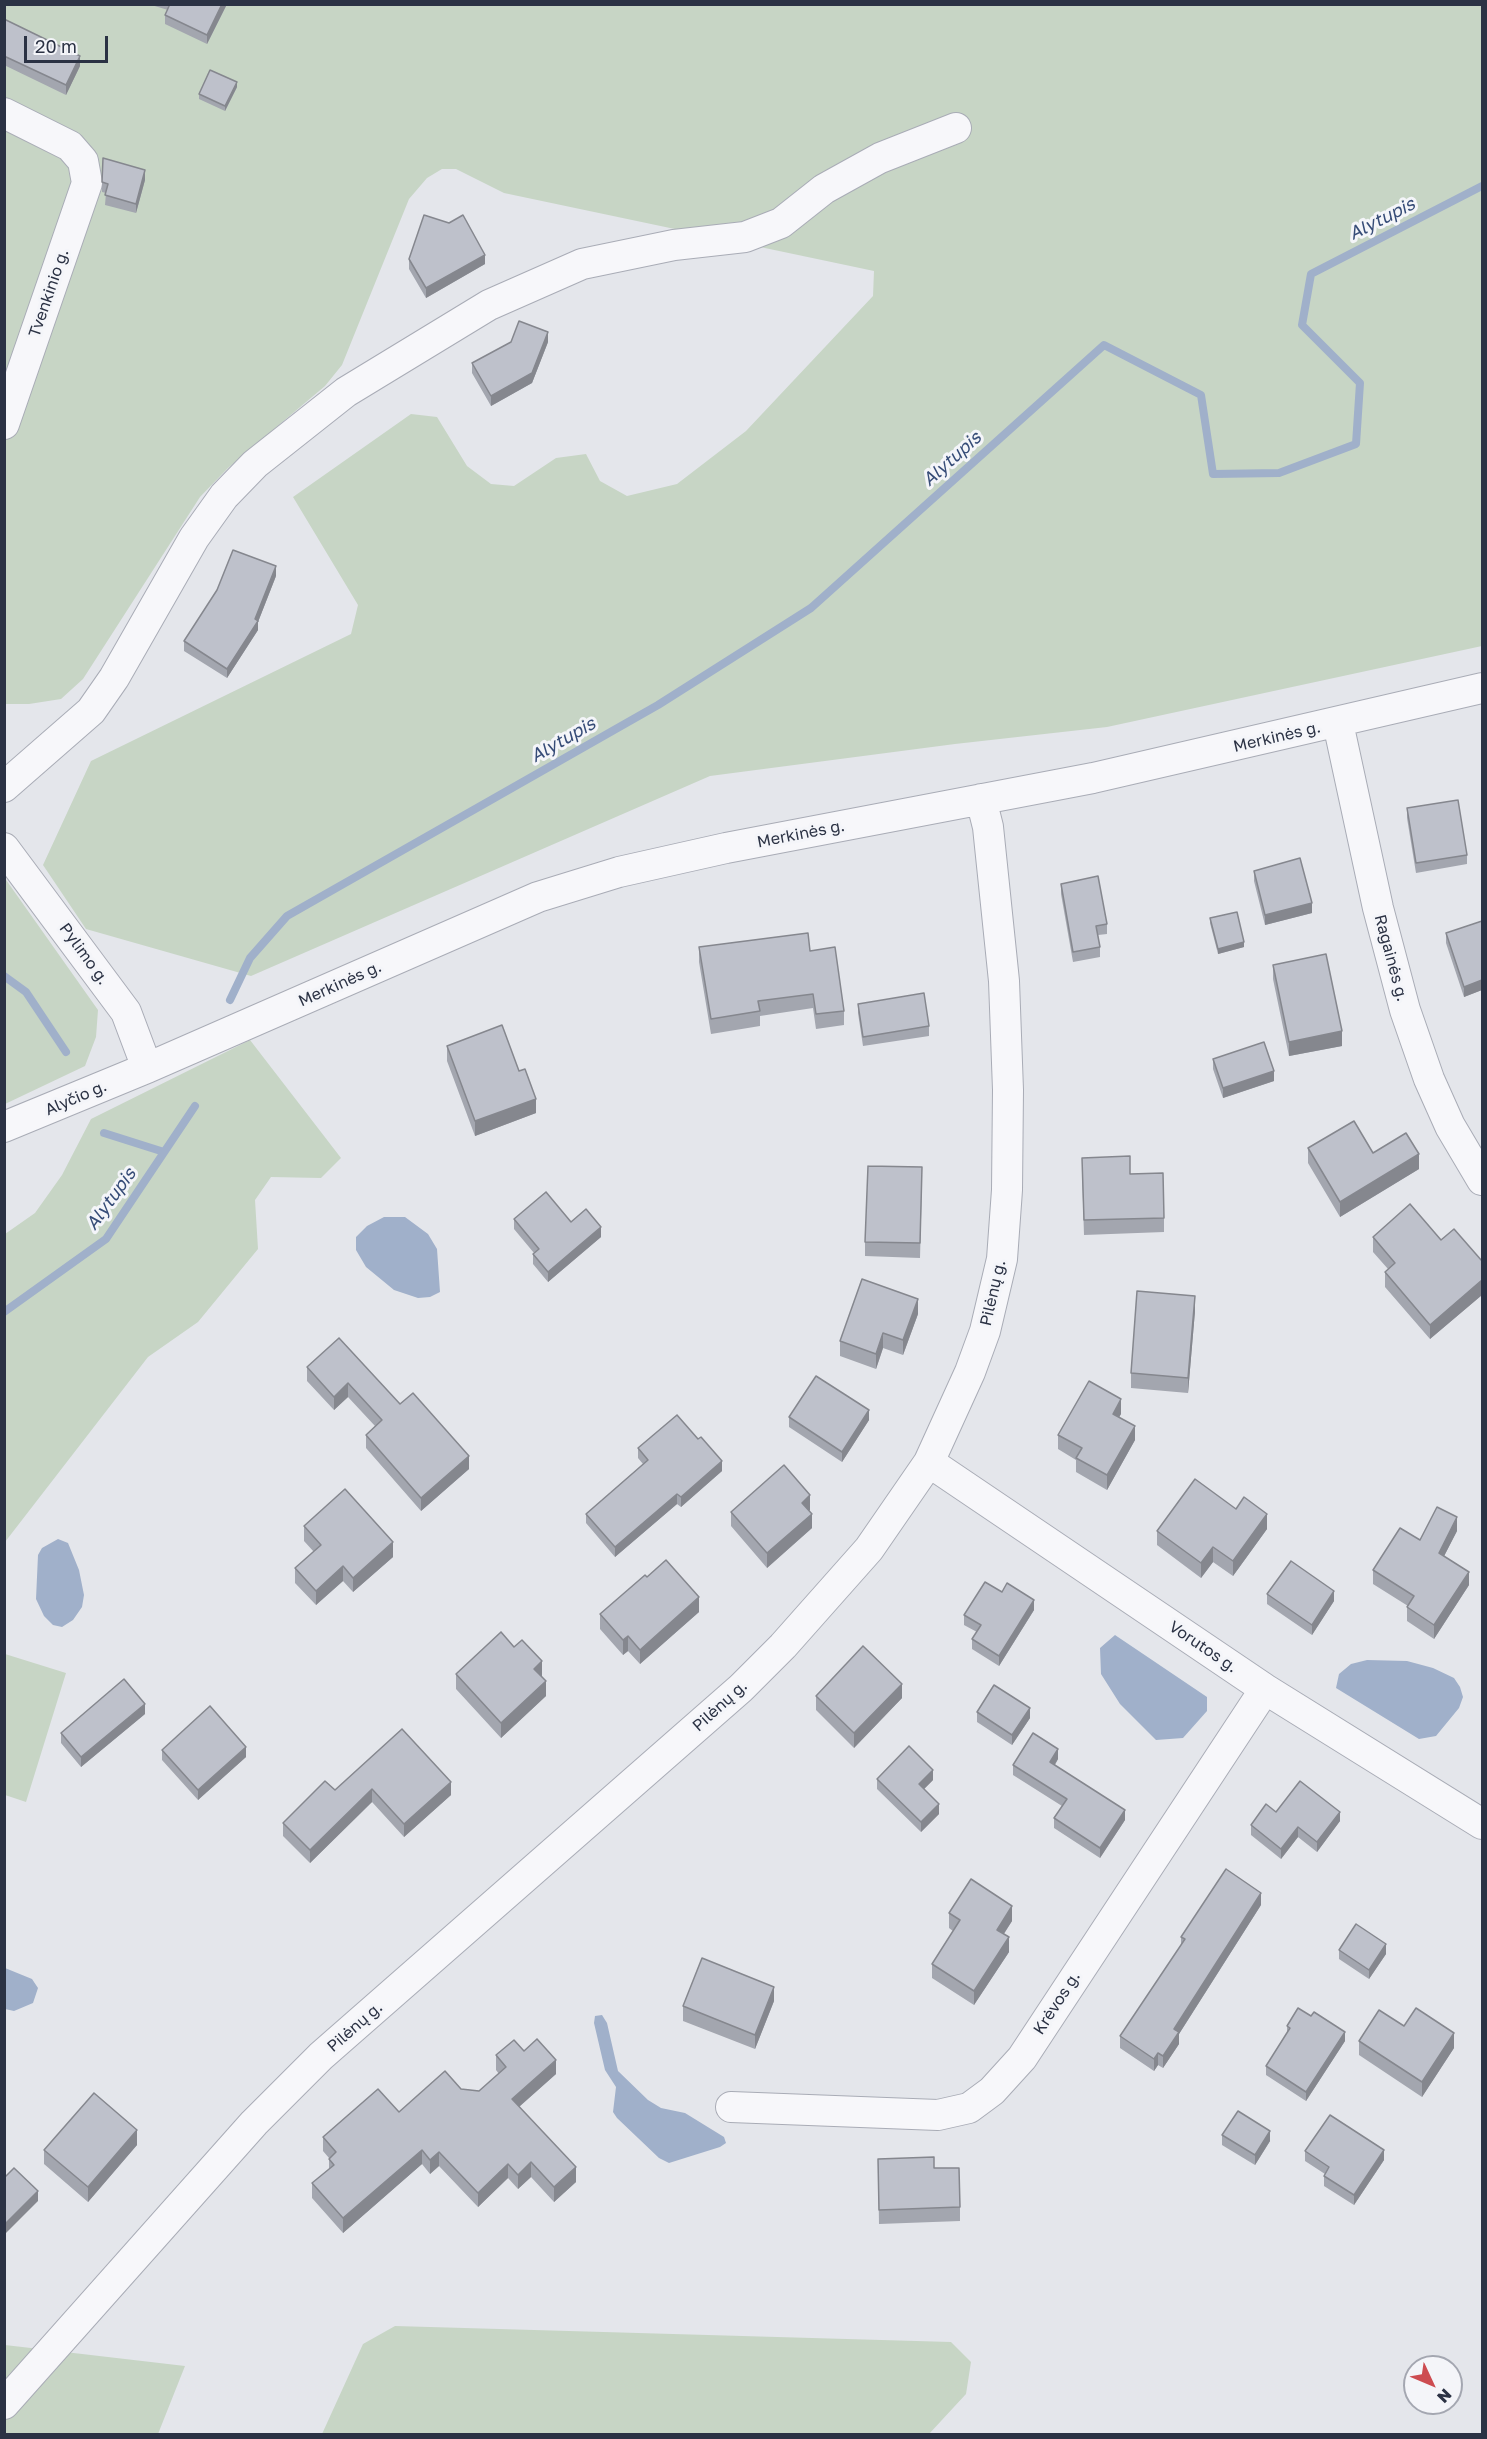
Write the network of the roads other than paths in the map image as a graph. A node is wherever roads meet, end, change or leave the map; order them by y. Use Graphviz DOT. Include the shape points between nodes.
graph roads {
  1 [pos="4,113"];
  2 [pos="956,128"];
  3 [pos="4,424"];
  4 [pos="1482,688"];
  5 [pos="1338,723"];
  6 [pos="4,787"];
  7 [pos="981,799"];
  8 [pos="4,848"];
  9 [pos="147,1068"];
  10 [pos="4,1127"];
  11 [pos="1482,1180"];
  12 [pos="929,1462"];
  13 [pos="1265,1689"];
  14 [pos="1482,1824"];
  15 [pos="731,2107"];
  16 [pos="4,2404"];
  1 -- 3 [label="street, Tvenkinio g." via="70,146 83,161 87,183"];
  2 -- 6 [label="street" via="880,158 824,189 781,223 745,237 674,245 582,264 489,304 346,392 255,464 224,496 194,538 91,711"];
  4 -- 5 [label="street, Merkinės g."];
  5 -- 7 [label="street, Merkinės g."];
  5 -- 11 [label="street, Ragainės g." via="1377,909 1405,1010 1429,1080"];
  7 -- 9 [label="street, Merkinės g." via="726,848 619,872 538,897"];
  7 -- 12 [label="street, Pilėnų g." via="988,827 1004,981 1008,1090 1002,1259 985,1331"];
  8 -- 9 [label="street, Pylimo g." via="126,1012"];
  9 -- 10 [label="street, Alyčio g."];
  12 -- 13 [label="street, Vorutos g."];
  12 -- 16 [label="street, Pilėnų g." via="869,1549 783,1646 741,1688 321,2056 254,2123"];
  13 -- 14 [label="street, Vorutos g."];
  13 -- 15 [label="street, Krėvos g." via="1022,2058 992,2091 969,2108 938,2115"];
}
